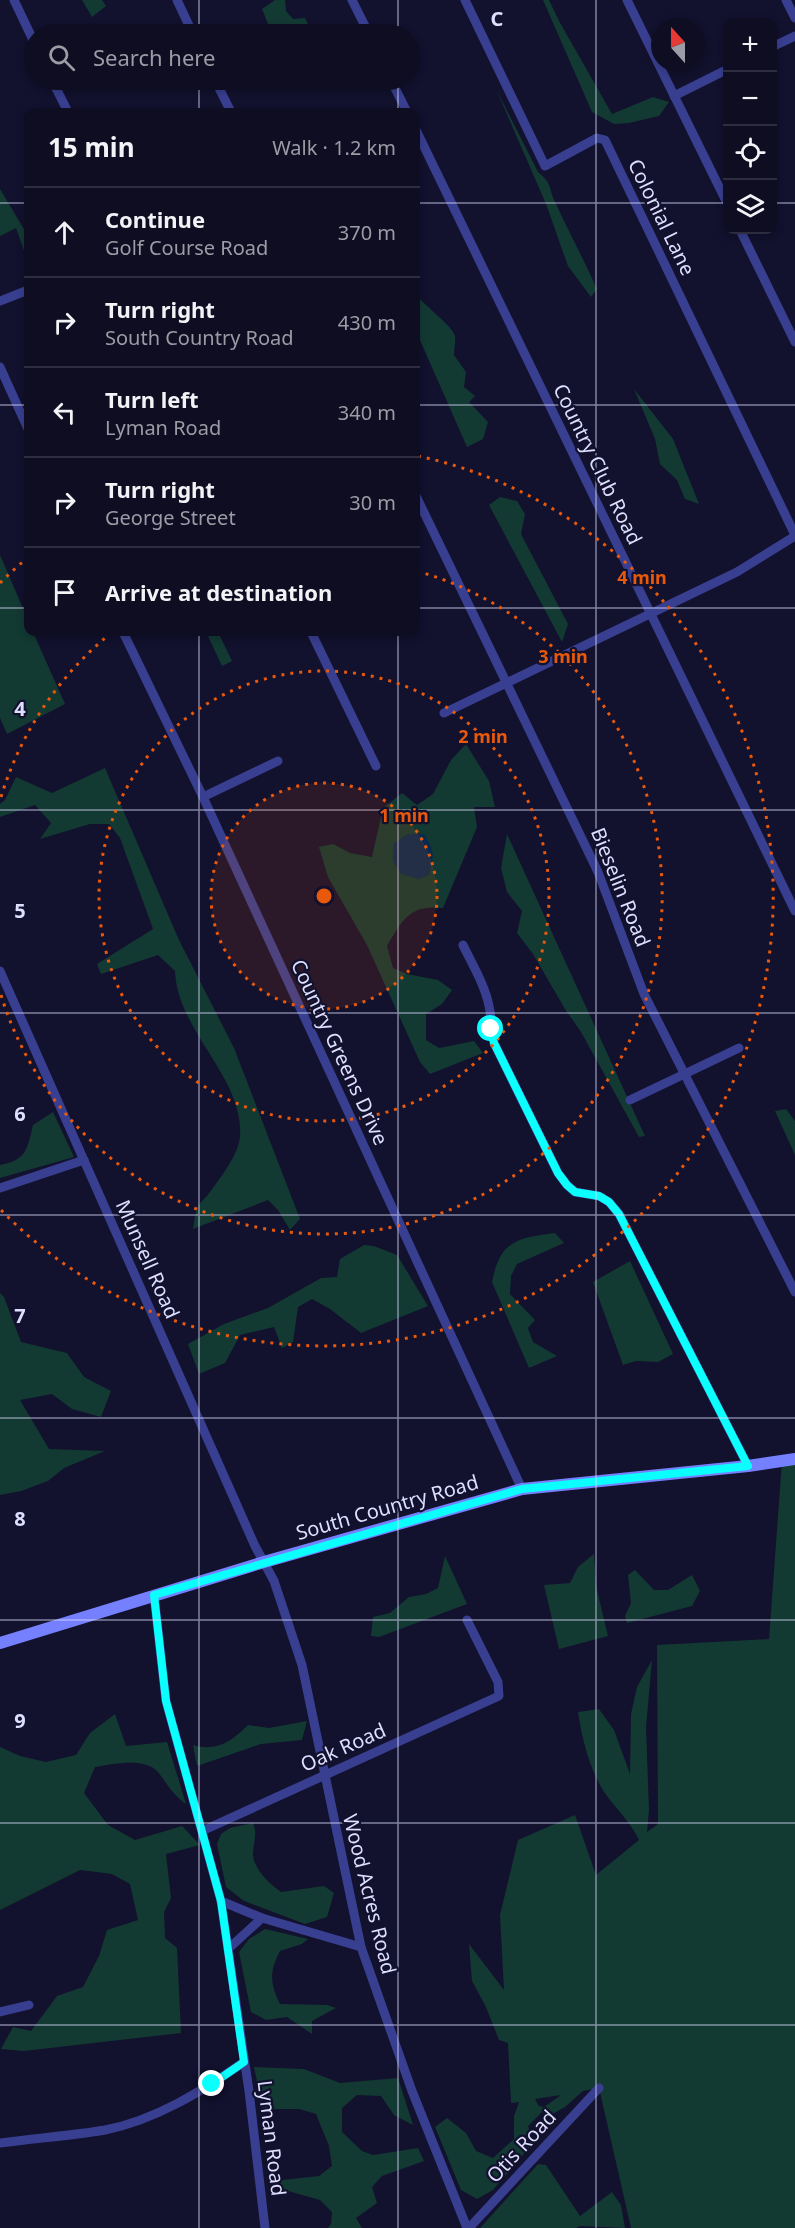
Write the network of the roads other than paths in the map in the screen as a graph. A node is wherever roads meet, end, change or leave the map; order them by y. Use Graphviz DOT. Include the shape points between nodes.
graph roads {
  1 [pos="14,0"];
  2 [pos="177,0"];
  3 [pos="352,0"];
  4 [pos="465,0"];
  5 [pos="627,0"];
  6 [pos="786,0"];
  7 [pos="795,18"];
  8 [pos="25,24"];
  9 [pos="188,24"];
  10 [pos="364,24"];
  11 [pos="795,36"];
  12 [pos="777,45"];
  13 [pos="723,72"];
  14 [pos="57,90"];
  15 [pos="220,90"];
  16 [pos="396,90"];
  17 [pos="674,96"];
  18 [pos="66,108"];
  19 [pos="229,108"];
  20 [pos="405,108"];
  21 [pos="420,138"];
  22 [pos="723,195"];
  23 [pos="742,234"];
  24 [pos="24,292"];
  25 [pos="0,301"];
  26 [pos="795,342"];
  27 [pos="0,367"];
  28 [pos="24,420"];
  29 [pos="420,504"];
  30 [pos="795,535"];
  31 [pos="650,614"];
  32 [pos="125,636"];
  33 [pos="313,636"];
  34 [pos="507,683"];
  35 [pos="444,713"];
  36 [pos="278,761"];
  37 [pos="376,766"];
  38 [pos="203,796"];
  39 [pos="795,911"];
  40 [pos="463,945"];
  41 [pos="0,971"];
  42 [pos="739,1048"];
  43 [pos="684,1074"];
  44 [pos="630,1100"];
  45 [pos="84,1160"];
  46 [pos="0,1188"];
  47 [pos="795,1292"];
  48 [pos="795,1459"];
  49 [pos="748,1466"];
  50 [pos="522,1489"];
  51 [pos="264,1562"];
  52 [pos="154,1595"];
  53 [pos="467,1620"];
  54 [pos="0,1643"];
  55 [pos="324,1776"];
  56 [pos="202,1831"];
  57 [pos="221,1901"];
  58 [pos="262,1918"];
  59 [pos="361,1947"];
  60 [pos="228,1949"];
  61 [pos="29,2006"];
  62 [pos="0,2012"];
  63 [pos="244,2062"];
  64 [pos="599,2088"];
  65 [pos="0,2143"];
  66 [pos="265,2228"];
  67 [pos="468,2228"];
  1 -- 8 [label="street"];
  2 -- 9 [label="street"];
  3 -- 10 [label="street"];
  4 -- 30 [label="street, Colonial Lane" via="545,166 588,141 605,141"];
  5 -- 17 [label="street"];
  6 -- 7 [label="street"];
  11 -- 12 [label="street"];
  13 -- 17 [label="street"];
  14 -- 18 [label="street"];
  15 -- 19 [label="street"];
  16 -- 20 [label="street"];
  17 -- 22 [label="street"];
  21 -- 31 [label="street, Country Club Road"];
  23 -- 26 [label="street"];
  24 -- 25 [label="street"];
  27 -- 28 [label="street"];
  29 -- 34 [label="street, Bieselin Road"];
  30 -- 31 [label="street" via="737,572"];
  31 -- 34 [label="street"];
  31 -- 39 [label="street, Country Club Road"];
  32 -- 38 [label="street, Country Greens Drive"];
  33 -- 37 [label="street"];
  34 -- 35 [label="street"];
  34 -- 43 [label="street, Bieselin Road" via="598,872 644,994"];
  36 -- 38 [label="street"];
  38 -- 50 [label="street, Country Greens Drive"];
  40 -- 49 [label="street" via="485,992 494,1043 558,1173 575,1192 599,1196 619,1214"];
  41 -- 45 [label="street, Munsell Road"];
  42 -- 43 [label="street"];
  43 -- 44 [label="street"];
  43 -- 47 [label="street, Bieselin Road"];
  45 -- 46 [label="street"];
  45 -- 51 [label="street, Munsell Road"];
  48 -- 49 [label="main road, South Country Road"];
  49 -- 50 [label="main road, South Country Road"];
  50 -- 51 [label="main road, South Country Road"];
  51 -- 52 [label="main road, South Country Road"];
  51 -- 55 [label="street, Wood Acres Road" via="302,1665"];
  52 -- 54 [label="main road, South Country Road"];
  52 -- 56 [label="street, Lyman Road" via="166,1701"];
  53 -- 55 [label="street, Oak Road" via="498,1682 499,1696"];
  55 -- 56 [label="street, Oak Road"];
  55 -- 59 [label="street, Wood Acres Road"];
  56 -- 57 [label="street, Lyman Road"];
  57 -- 58 [label="street"];
  57 -- 60 [label="street, Lyman Road"];
  58 -- 59 [label="street"];
  58 -- 60 [label="street"];
  59 -- 67 [label="street, Wood Acres Road" via="412,2091"];
  60 -- 63 [label="street, Lyman Road"];
  61 -- 62 [label="street"];
  63 -- 65 [label="street" via="158,2114 105,2130"];
  63 -- 66 [label="street, Lyman Road"];
  64 -- 67 [label="street, Otis Road"];
}
